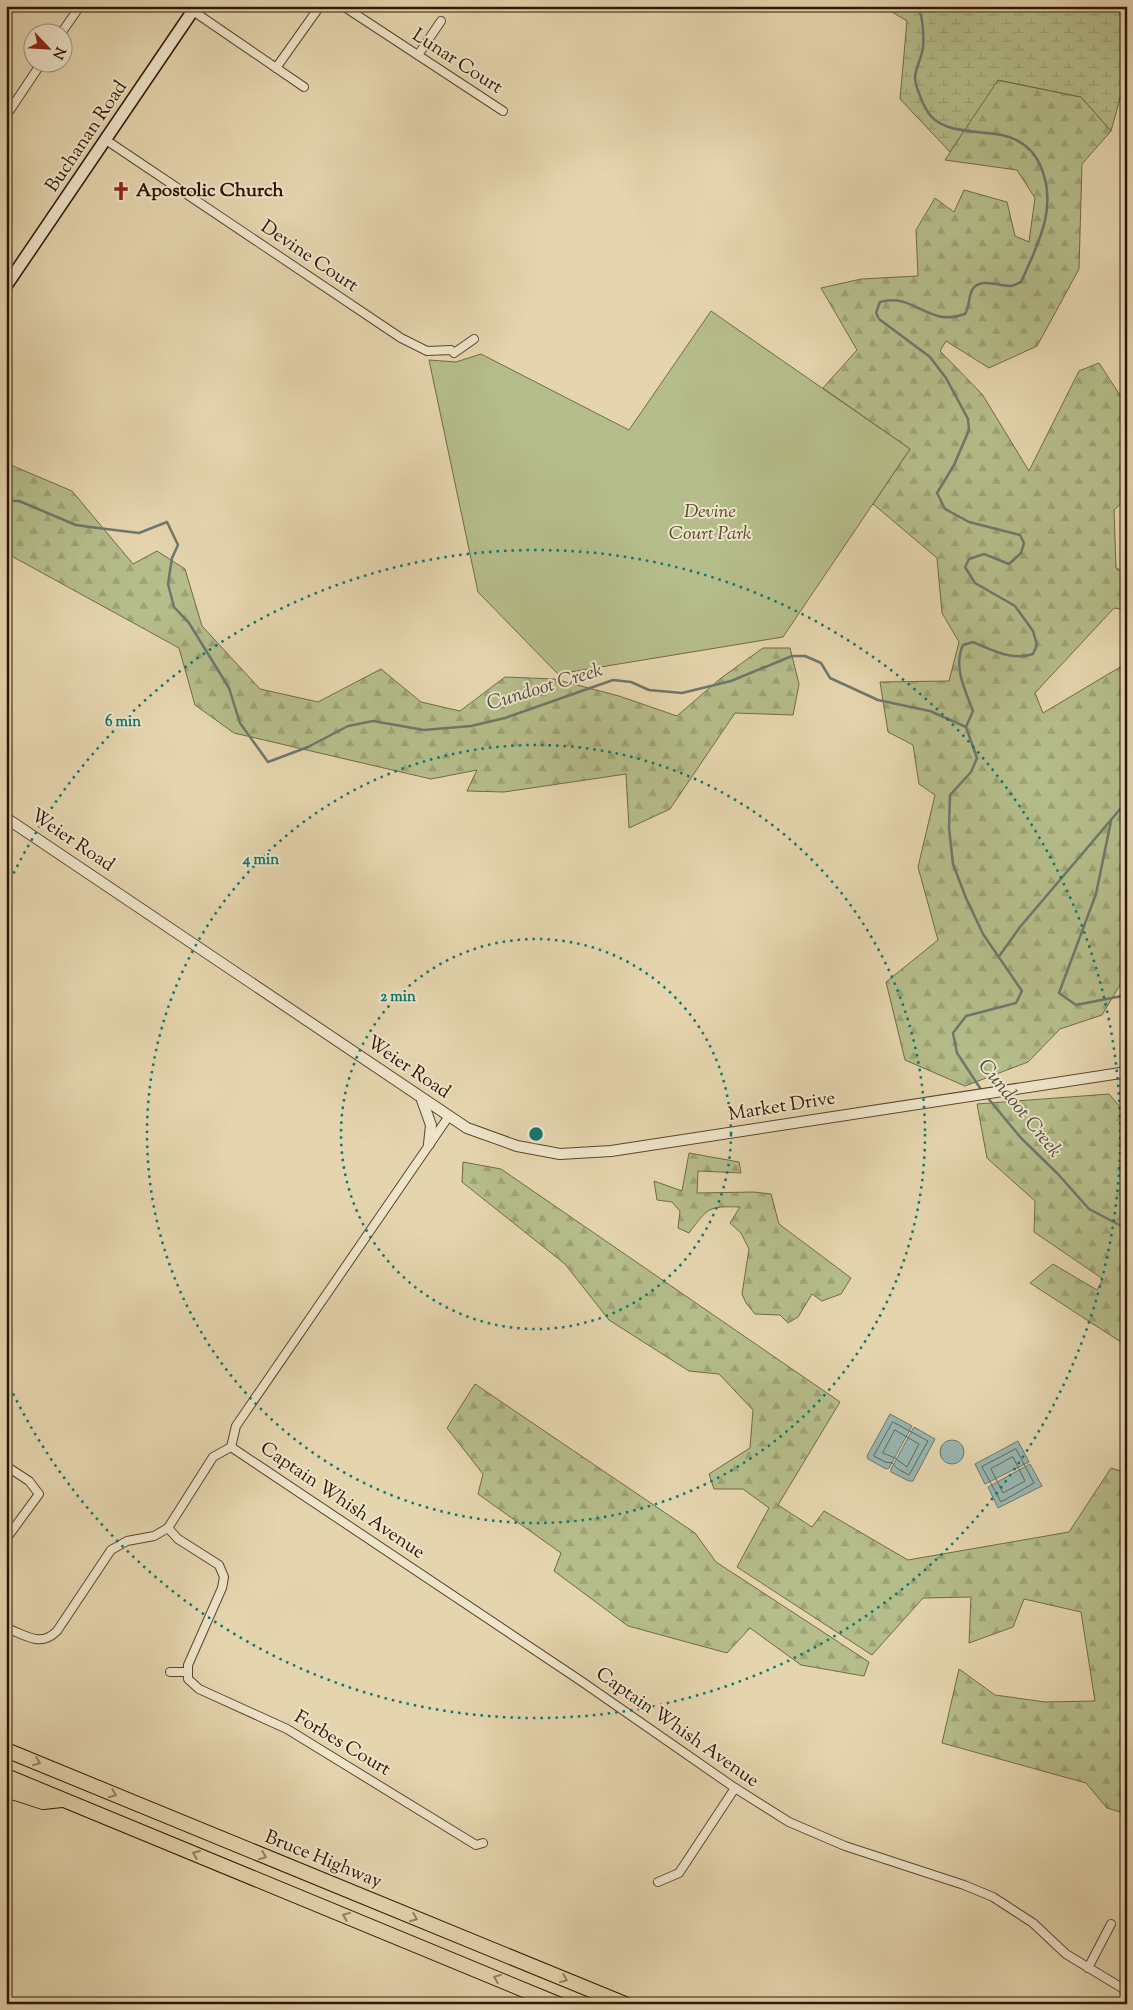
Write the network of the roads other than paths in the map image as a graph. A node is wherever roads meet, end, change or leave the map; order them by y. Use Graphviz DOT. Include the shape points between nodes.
graph roads {
  1 [pos="80,6"];
  2 [pos="320,6"];
  3 [pos="343,6"];
  4 [pos="195,9"];
  5 [pos="441,21"];
  6 [pos="69,22"];
  7 [pos="418,55"];
  8 [pos="276,68"];
  9 [pos="35,72"];
  10 [pos="304,87"];
  11 [pos="503,111"];
  12 [pos="6,116"];
  13 [pos="106,140"];
  14 [pos="6,286"];
  15 [pos="474,339"];
  16 [pos="6,818"];
  17 [pos="1125,1072"];
  18 [pos="420,1097"];
  19 [pos="449,1116"];
  20 [pos="429,1144"];
  21 [pos="231,1446"];
  22 [pos="6,1466"];
  23 [pos="168,1528"];
  24 [pos="6,1539"];
  25 [pos="6,1628"];
  26 [pos="170,1672"];
  27 [pos="187,1672"];
  28 [pos="6,1750"];
  29 [pos="6,1776"];
  30 [pos="735,1788"];
  31 [pos="6,1790"];
  32 [pos="65,1800"];
  33 [pos="483,1844"];
  34 [pos="658,1882"];
  35 [pos="1111,1924"];
  36 [pos="1088,1968"];
  37 [pos="1127,1991"];
  38 [pos="558,2004"];
  39 [pos="625,2004"];
  1 -- 6 [label="street"];
  2 -- 8 [label="street"];
  3 -- 7 [label="street, Lunar Court"];
  4 -- 8 [label="street"];
  4 -- 13 [label="main road, Buchanan Road"];
  5 -- 7 [label="street"];
  7 -- 11 [label="street, Lunar Court"];
  8 -- 10 [label="street"];
  9 -- 12 [label="street"];
  13 -- 14 [label="main road, Buchanan Road"];
  13 -- 15 [label="street, Devine Court" via="400,338 427,350 451,350 454,353"];
  16 -- 18 [label="street, Weier Road"];
  17 -- 19 [label="street, Market Drive" via="611,1152 560,1154 517,1146 467,1128"];
  18 -- 19 [label="street, Weier Road"];
  18 -- 20 [label="street" via="430,1119"];
  19 -- 20 [label="street, Weier Road"];
  20 -- 21 [label="street, Weier Road" via="236,1426"];
  21 -- 23 [label="street" via="214,1457"];
  21 -- 30 [label="street, Captain Whish Avenue"];
  22 -- 24 [label="street" via="28,1481 39,1494"];
  23 -- 25 [label="street" via="154,1536 127,1541 112,1550 49,1639 39,1640"];
  23 -- 27 [label="street" via="178,1539 219,1565 224,1577"];
  26 -- 27 [label="street"];
  27 -- 33 [label="street, Forbes Court" via="188,1679 199,1688 287,1729 476,1845"];
  28 -- 39 [label="highway, Bruce Highway, one-way"];
  29 -- 32 [label="highway"];
  30 -- 34 [label="street" via="679,1873"];
  30 -- 36 [label="street, Captain Whish Avenue" via="789,1822 837,1843 992,1897 1022,1914 1066,1954"];
  31 -- 32 [label="highway" via="43,1802"];
  38 -- 32 [label="highway, one-way"];
  35 -- 36 [label="street"];
  36 -- 37 [label="street, Captain Whish Avenue"];
}
